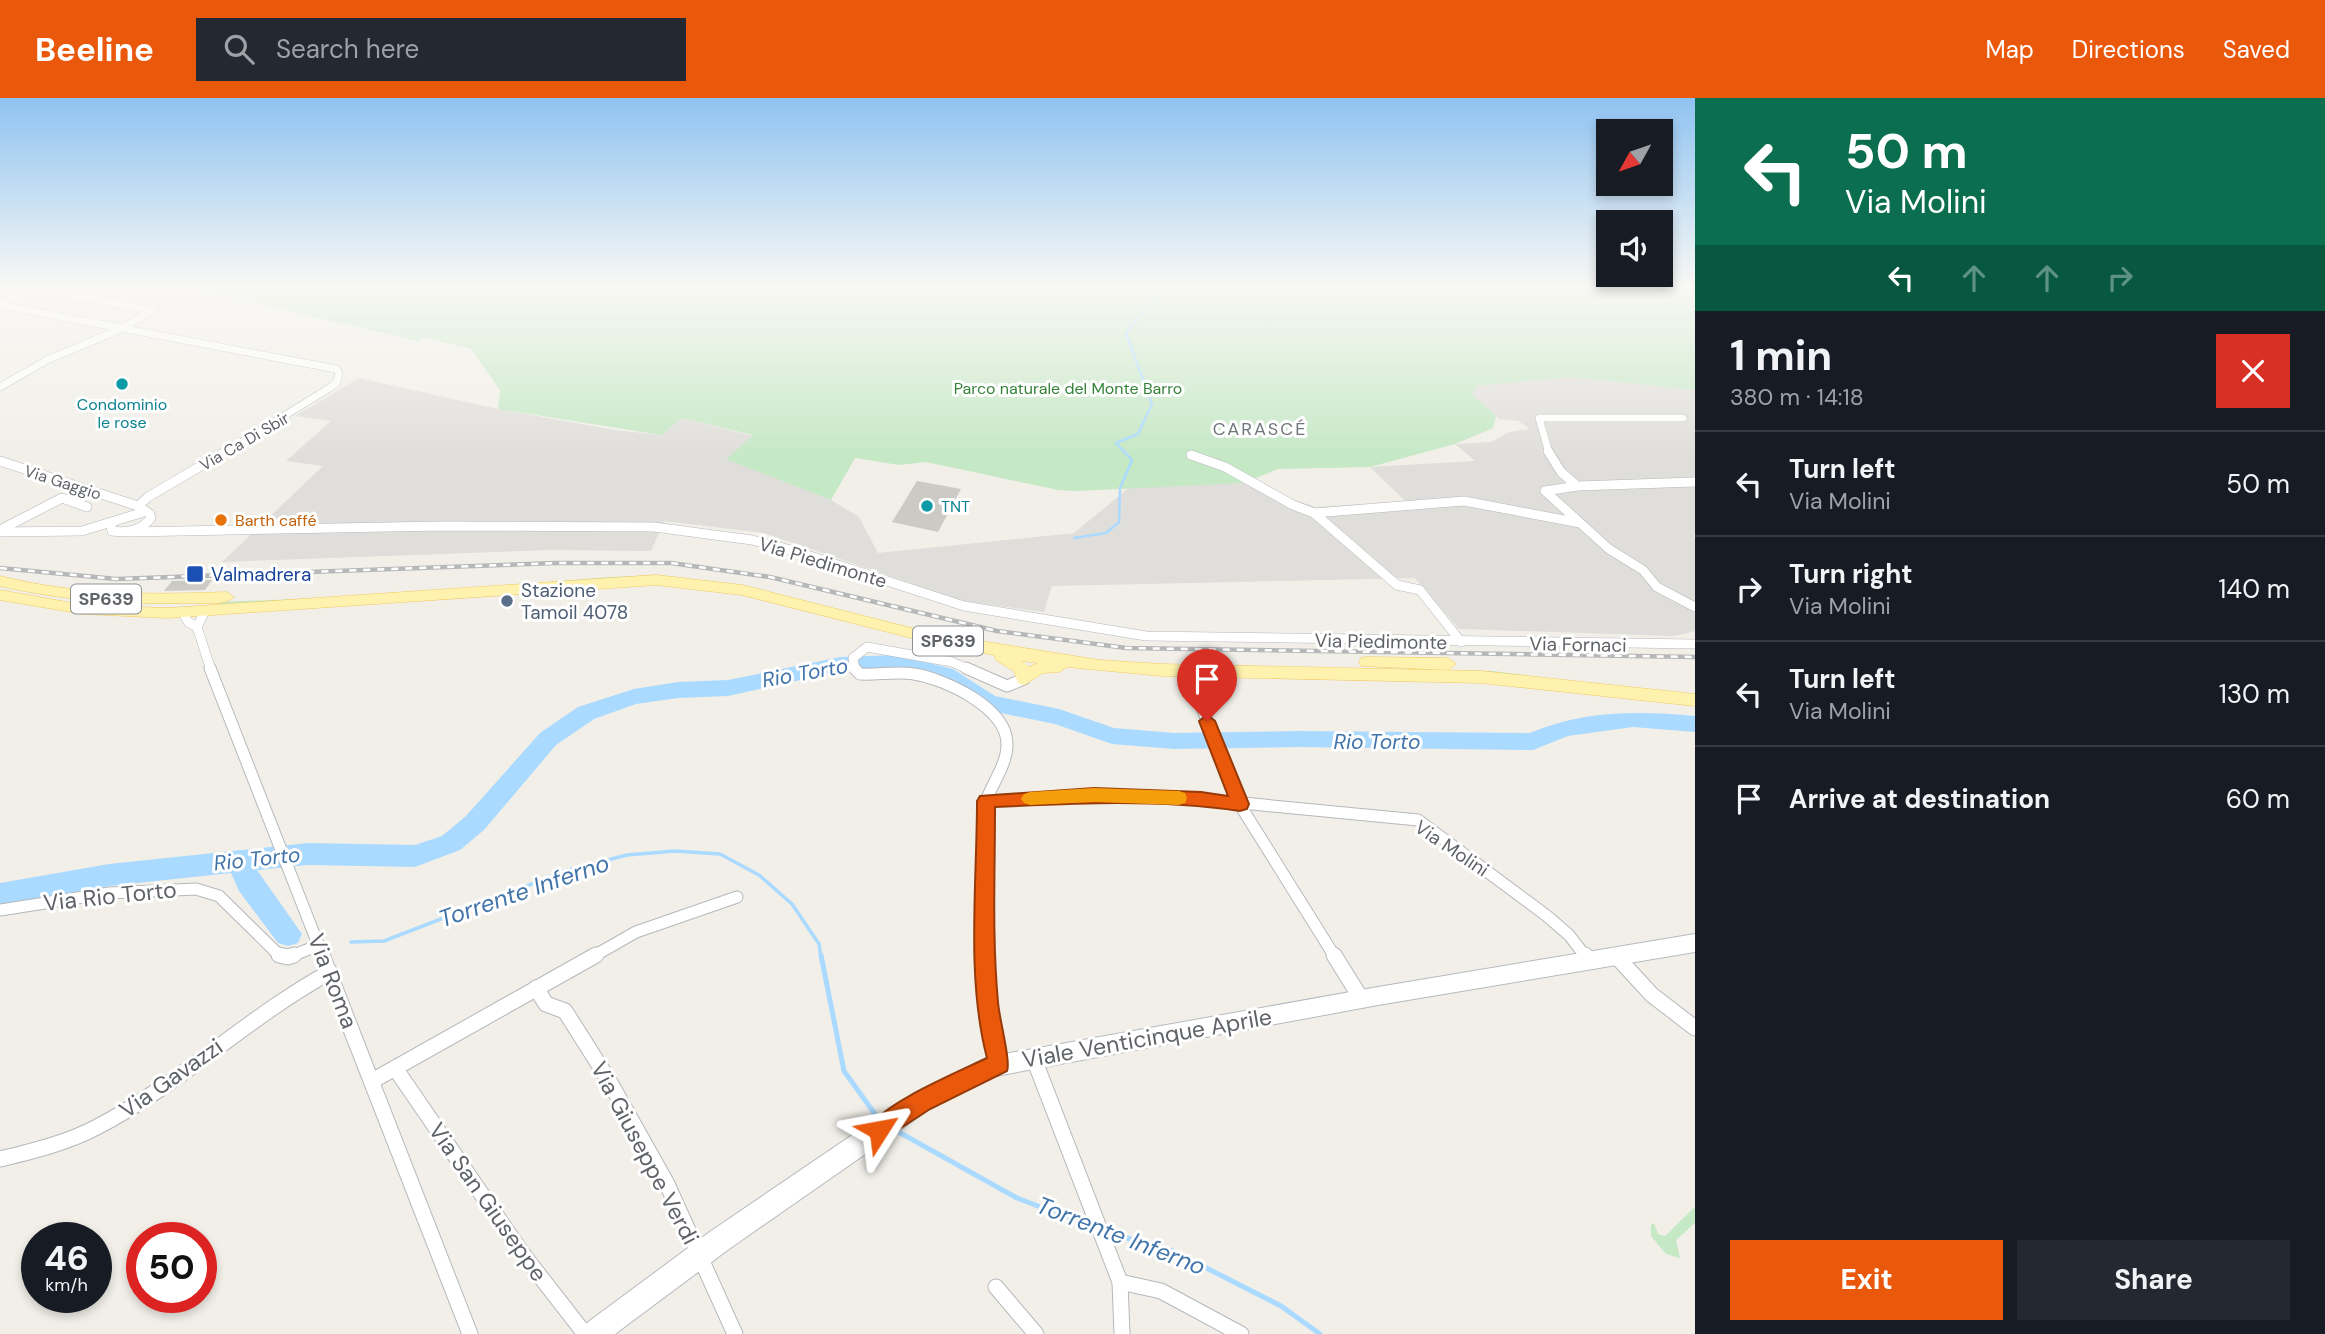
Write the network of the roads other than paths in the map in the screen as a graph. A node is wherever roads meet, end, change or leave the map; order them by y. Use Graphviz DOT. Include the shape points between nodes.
graph roads {
  1 [pos="84,345"];
  2 [pos="205,345"];
  3 [pos="0,387"];
  4 [pos="1683,418"];
  5 [pos="1191,454"];
  6 [pos="0,461"];
  7 [pos="1695,482"];
  8 [pos="1577,486"];
  9 [pos="127,503"];
  10 [pos="87,507"];
  11 [pos="141,509"];
  12 [pos="1314,513"];
  13 [pos="123,516"];
  14 [pos="151,521"];
  15 [pos="1580,523"];
  16 [pos="111,524"];
  17 [pos="0,531"];
  18 [pos="180,531"];
  19 [pos="130,532"];
  20 [pos="0,582"];
  21 [pos="0,595"];
  22 [pos="209,604"];
  23 [pos="1695,607"];
  24 [pos="183,612"];
  25 [pos="197,627"];
  26 [pos="1461,642"];
  27 [pos="1695,644"];
  28 [pos="972,646"];
  29 [pos="1099,666"];
  30 [pos="1024,679"];
  31 [pos="1695,688"];
  32 [pos="1695,700"];
  33 [pos="1201,705"];
  34 [pos="986,801"];
  35 [pos="1240,804"];
  36 [pos="737,897"];
  37 [pos="0,910"];
  38 [pos="1695,943"];
  39 [pos="319,945"];
  40 [pos="1616,956"];
  41 [pos="1589,960"];
  42 [pos="330,972"];
  43 [pos="536,988"];
  44 [pos="1362,1000"];
  45 [pos="1695,1028"];
  46 [pos="1034,1059"];
  47 [pos="999,1063"];
  48 [pos="395,1068"];
  49 [pos="372,1081"];
  50 [pos="0,1159"];
  51 [pos="700,1255"];
  52 [pos="1119,1282"];
  53 [pos="996,1287"];
  54 [pos="470,1334"];
  55 [pos="585,1334"];
  56 [pos="593,1334"];
  57 [pos="735,1334"];
  58 [pos="1036,1334"];
  59 [pos="1122,1334"];
  60 [pos="1241,1334"];
  1 -- 3 [label="street"];
  2 -- 11 [label="street, Via Ca Di Sbir" via="336,369 340,377 291,414 148,497"];
  4 -- 8 [label="street" via="1539,418 1544,446"];
  5 -- 12 [label="street"];
  6 -- 9 [label="street, Via Gaggio"];
  7 -- 8 [label="street"];
  8 -- 15 [label="street" via="1545,491"];
  9 -- 11 [label="street, Via Gaggio"];
  9 -- 13 [label="street, Via Gaggio"];
  10 -- 17 [label="street" via="62,498"];
  11 -- 13 [label="street"];
  11 -- 14 [label="street" via="150,514"];
  12 -- 15 [label="street" via="1464,501"];
  12 -- 26 [label="street" via="1397,585 1420,590"];
  13 -- 16 [label="street"];
  14 -- 18 [label="street, Via Piedimonte"];
  14 -- 19 [label="street"];
  15 -- 23 [label="street" via="1643,570 1666,594"];
  16 -- 17 [label="street" via="81,531"];
  16 -- 19 [label="street" via="113,531"];
  18 -- 19 [label="street, Via Piedimonte"];
  18 -- 26 [label="street, Via Piedimonte" via="654,527 752,540 964,606 1102,630 1146,636"];
  20 -- 22 [label="main road, SP639" via="100,599"];
  21 -- 24 [label="main road, SP639" via="99,612"];
  22 -- 24 [label="main road, SP639"];
  22 -- 25 [label="street"];
  22 -- 28 [label="main road, SP639" via="656,580 754,592"];
  22 -- 31 [label="main road, SP639" via="616,572 680,573 757,583 935,628 1047,649 1128,658 1480,666"];
  24 -- 25 [label="street, Via Roma"];
  25 -- 39 [label="street, Via Roma"];
  26 -- 27 [label="street, Via Fornaci"];
  28 -- 29 [label="main road, SP639"];
  28 -- 30 [label="main road" via="1015,662"];
  29 -- 30 [label="main road" via="1048,665"];
  29 -- 32 [label="main road, SP639" via="1481,677"];
  30 -- 34 [label="street" via="1007,686 952,662 878,648 867,647 853,663 860,674 928,676 993,712 1002,722 1007,743"];
  33 -- 35 [label="street"];
  34 -- 35 [label="street, Via Molini" via="1094,795"];
  34 -- 47 [label="street" via="986,980 989,1027"];
  35 -- 41 [label="street, Via Molini" via="1418,820 1547,916"];
  35 -- 44 [label="street"];
  36 -- 43 [label="street" via="636,932"];
  37 -- 39 [label="street, Via Rio Torto" via="109,893 196,889 219,896 279,955 288,957"];
  38 -- 40 [label="main road, Viale Venticinque Aprile"];
  39 -- 42 [label="street, Via Roma"];
  40 -- 41 [label="main road, Viale Venticinque Aprile"];
  40 -- 45 [label="street" via="1652,995"];
  41 -- 44 [label="main road, Viale Venticinque Aprile"];
  42 -- 49 [label="street, Via Roma"];
  42 -- 50 [label="street, Via Gavazzi" via="293,992 104,1123"];
  43 -- 48 [label="street"];
  43 -- 51 [label="street, Via Giuseppe Verdi" via="545,1004 565,1011 608,1079 667,1184"];
  44 -- 46 [label="main road, Viale Venticinque Aprile"];
  46 -- 47 [label="main road, Viale Venticinque Aprile"];
  46 -- 52 [label="street"];
  47 -- 51 [label="main road, Viale Venticinque Aprile" via="922,1101"];
  48 -- 49 [label="street"];
  48 -- 55 [label="street, Via San Giuseppe" via="522,1253"];
  49 -- 54 [label="street, Via Roma"];
  51 -- 56 [label="main road, Viale Venticinque Aprile"];
  51 -- 57 [label="street, Via Giuseppe Verdi"];
  52 -- 59 [label="street"];
  52 -- 60 [label="street" via="1161,1291"];
  53 -- 58 [label="street"];
}
